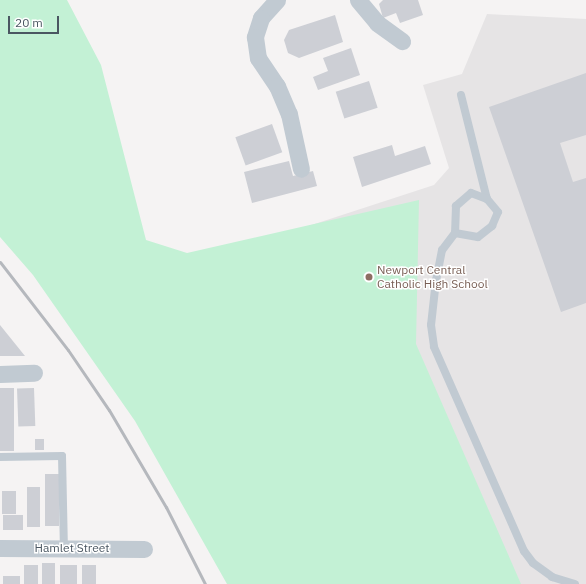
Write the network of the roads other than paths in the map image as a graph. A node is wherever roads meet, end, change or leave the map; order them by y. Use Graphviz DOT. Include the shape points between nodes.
graph roads {
  1 [pos="277,0"];
  2 [pos="358,0"];
  3 [pos="402,41"];
  4 [pos="461,95"];
  5 [pos="301,169"];
  6 [pos="487,200"];
  7 [pos="455,233"];
  8 [pos="34,373"];
  9 [pos="0,374"];
  10 [pos="0,457"];
  11 [pos="0,548"];
  12 [pos="64,548"];
  13 [pos="144,548"];
  14 [pos="574,584"];
  1 -- 5 [label="street" via="260,18 256,37 258,58 278,86 289,114"];
  2 -- 3 [label="street" via="377,23"];
  4 -- 6 [label="lane"];
  6 -- 7 [label="lane" via="471,193 456,206"];
  6 -- 7 [label="lane" via="498,212 492,226 478,236"];
  7 -- 14 [label="lane" via="442,250 438,270 431,325 434,347 524,551 533,563 552,577"];
  8 -- 9 [label="street"];
  10 -- 12 [label="lane" via="62,456"];
  11 -- 12 [label="street, Hamlet Street"];
  12 -- 13 [label="street, Hamlet Street"];
}
